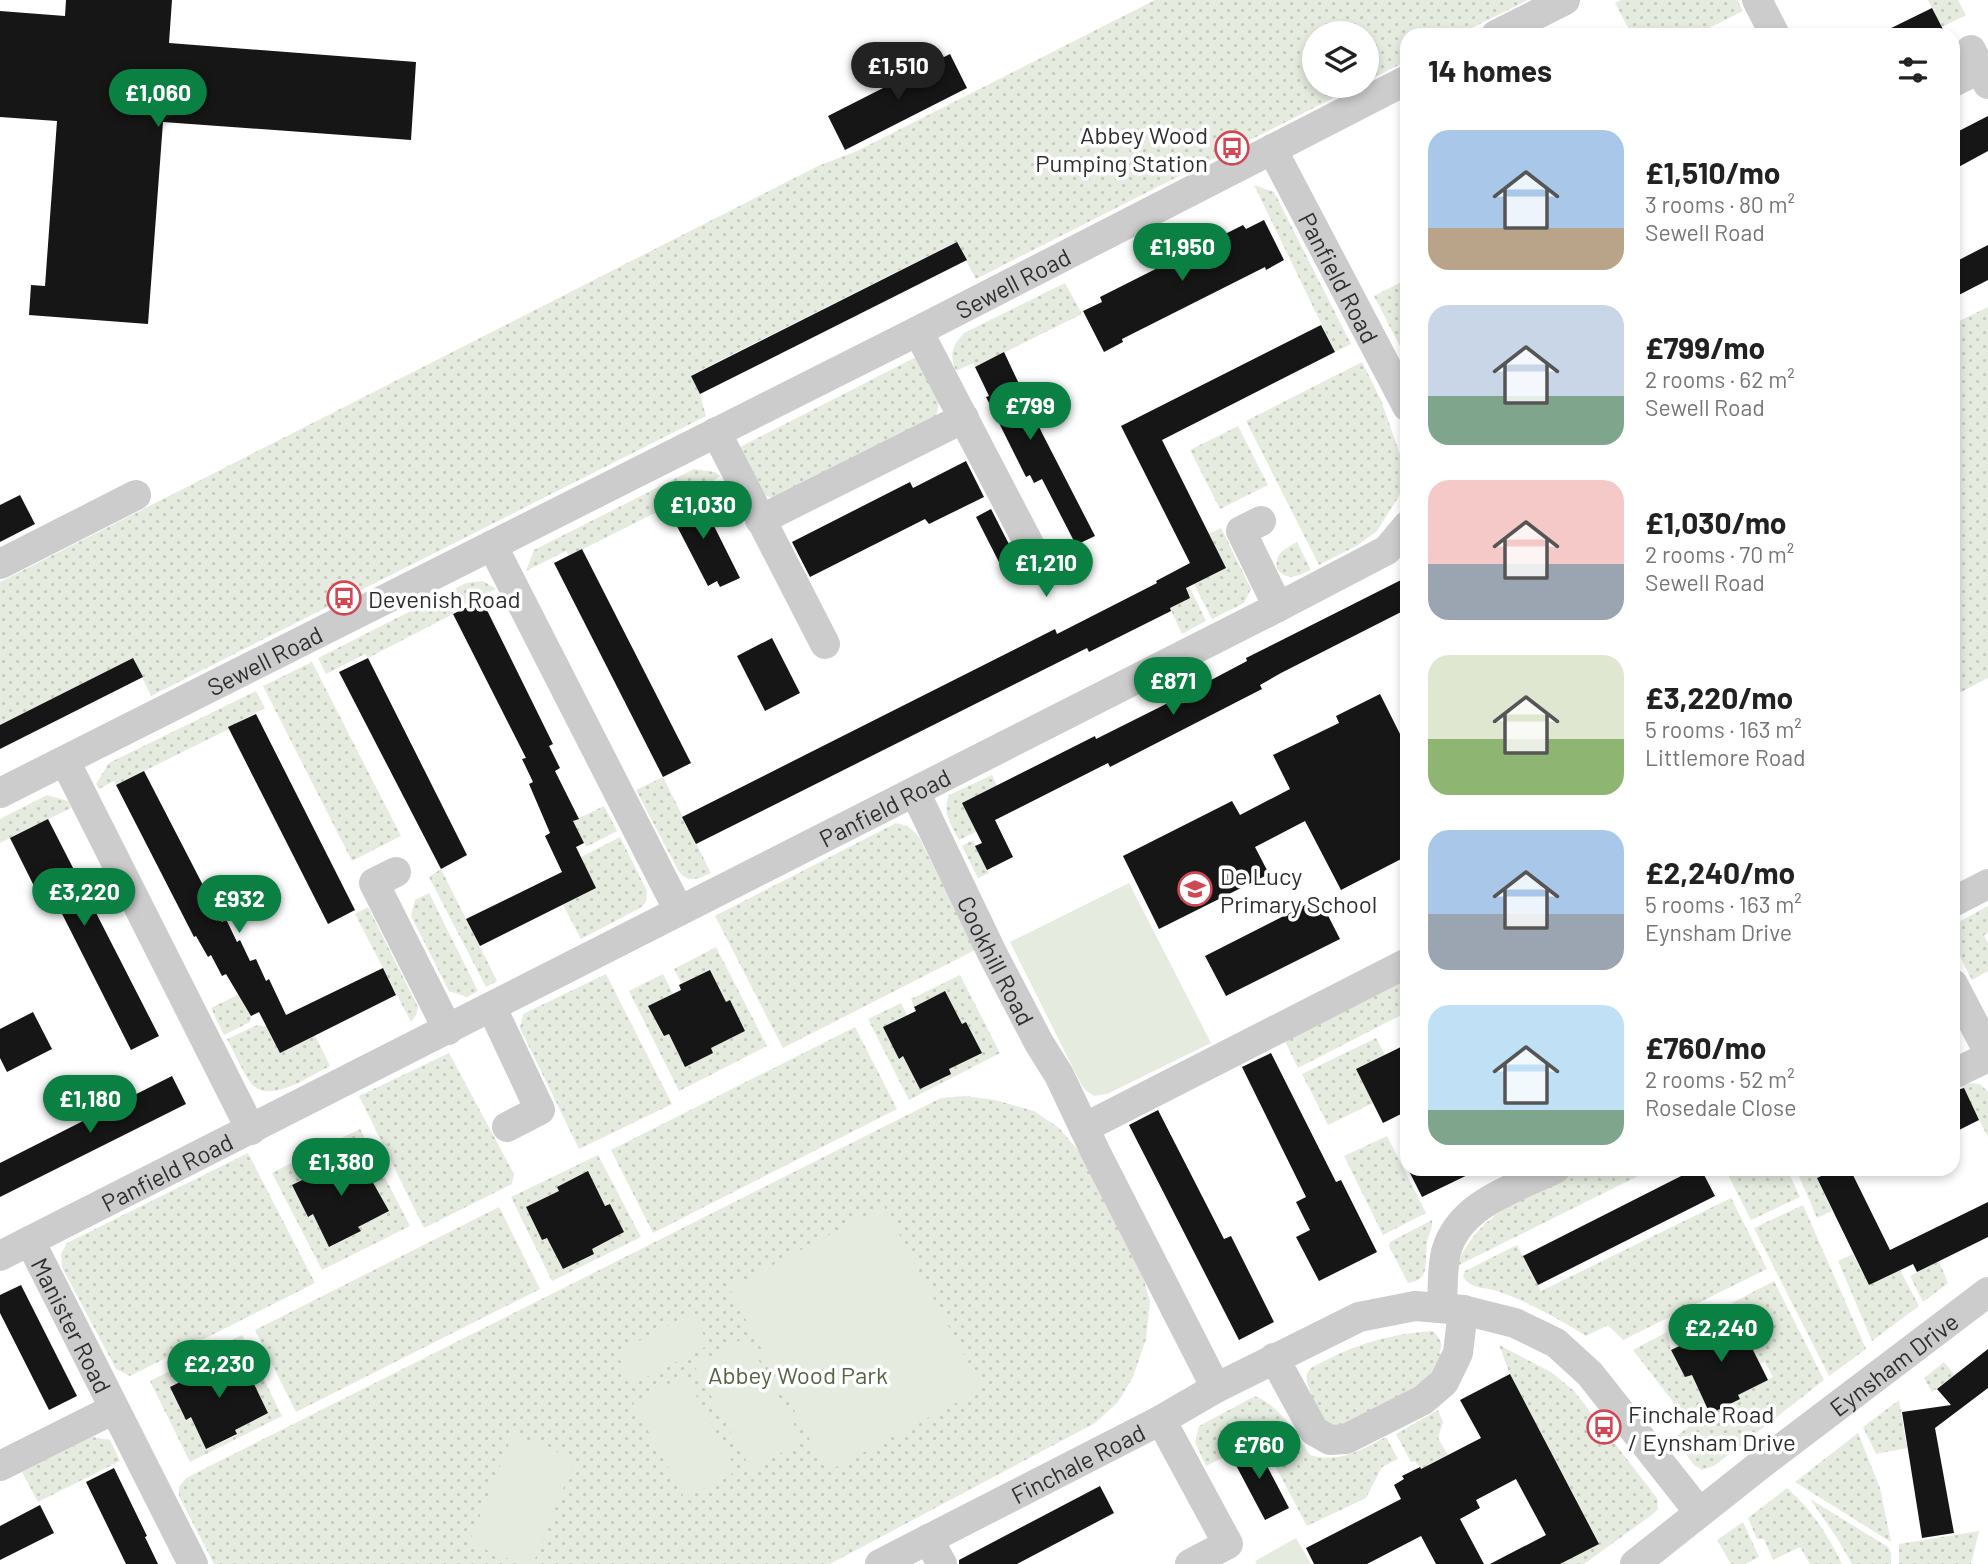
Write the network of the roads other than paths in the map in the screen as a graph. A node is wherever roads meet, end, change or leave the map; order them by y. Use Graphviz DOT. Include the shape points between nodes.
graph roads {
  1 [pos="1565,0"];
  2 [pos="1757,0"];
  3 [pos="1510,28"];
  4 [pos="1771,28"];
  5 [pos="1980,67"];
  6 [pos="1960,78"];
  7 [pos="1400,84"];
  8 [pos="1272,149"];
  9 [pos="918,331"];
  10 [pos="1400,393"];
  11 [pos="964,418"];
  12 [pos="716,432"];
  13 [pos="136,495"];
  14 [pos="760,520"];
  15 [pos="1261,521"];
  16 [pos="1400,534"];
  17 [pos="492,545"];
  18 [pos="1030,546"];
  19 [pos="0,564"];
  20 [pos="1278,607"];
  21 [pos="825,644"];
  22 [pos="65,761"];
  23 [pos="915,792"];
  24 [pos="0,793"];
  25 [pos="396,872"];
  26 [pos="1988,884"];
  27 [pos="1960,898"];
  28 [pos="679,911"];
  29 [pos="1400,967"];
  30 [pos="1960,997"];
  31 [pos="492,1008"];
  32 [pos="448,1030"];
  33 [pos="1988,1051"];
  34 [pos="1988,1057"];
  35 [pos="1960,1071"];
  36 [pos="507,1127"];
  37 [pos="1084,1128"];
  38 [pos="251,1130"];
  39 [pos="1541,1176"];
  40 [pos="30,1241"];
  41 [pos="0,1256"];
  42 [pos="1988,1292"];
  43 [pos="1453,1308"];
  44 [pos="1274,1359"];
  45 [pos="1216,1388"];
  46 [pos="114,1409"];
  47 [pos="1161,1420"];
  48 [pos="0,1466"];
  49 [pos="1699,1512"];
  50 [pos="935,1551"];
  51 [pos="193,1564"];
  52 [pos="880,1564"];
  53 [pos="1190,1564"];
  54 [pos="1635,1564"];
  1 -- 3 [label="street"];
  2 -- 4 [label="street"];
  5 -- 6 [label="street"];
  7 -- 8 [label="street, Sewell Road"];
  8 -- 9 [label="street, Sewell Road"];
  8 -- 10 [label="street, Panfield Road"];
  9 -- 11 [label="street"];
  9 -- 12 [label="street, Sewell Road"];
  11 -- 14 [label="street"];
  11 -- 18 [label="street"];
  12 -- 14 [label="street"];
  12 -- 17 [label="street, Sewell Road"];
  13 -- 19 [label="street"];
  14 -- 21 [label="street"];
  15 -- 20 [label="street" via="1241,531"];
  16 -- 20 [label="street, Panfield Road" via="1387,550"];
  17 -- 22 [label="street, Sewell Road"];
  17 -- 28 [label="street"];
  20 -- 23 [label="street, Panfield Road"];
  22 -- 24 [label="street, Sewell Road"];
  22 -- 38 [label="street"];
  23 -- 28 [label="street, Panfield Road"];
  23 -- 37 [label="street, Cookhill Road" via="992,953"];
  25 -- 32 [label="street" via="374,883"];
  26 -- 27 [label="street"];
  28 -- 31 [label="street, Panfield Road"];
  29 -- 37 [label="street"];
  30 -- 33 [label="street"];
  31 -- 32 [label="street, Panfield Road"];
  31 -- 36 [label="street" via="540,1110"];
  32 -- 38 [label="street, Panfield Road"];
  34 -- 35 [label="street"];
  37 -- 45 [label="street, Cookhill Road"];
  38 -- 40 [label="street, Panfield Road"];
  39 -- 43 [label="street" via="1486,1203 1462,1222 1452,1237 1446,1253"];
  40 -- 41 [label="street, Panfield Road"];
  40 -- 46 [label="street, Manister Road"];
  42 -- 49 [label="street, Eynsham Drive"];
  43 -- 44 [label="street, Finchale Road" via="1415,1306 1359,1317"];
  43 -- 44 [label="street" via="1458,1353 1444,1382 1423,1399 1346,1439 1330,1440 1314,1430"];
  43 -- 49 [label="street, Finchale Road" via="1515,1323 1556,1343 1590,1374"];
  44 -- 45 [label="street, Finchale Road"];
  45 -- 47 [label="street, Finchale Road"];
  46 -- 48 [label="street, Manister Road"];
  46 -- 51 [label="street, Manister Road"];
  47 -- 50 [label="street, Finchale Road"];
  47 -- 53 [label="street" via="1228,1544"];
  49 -- 54 [label="street, Eynsham Drive"];
  50 -- 52 [label="street, Finchale Road"];
}
